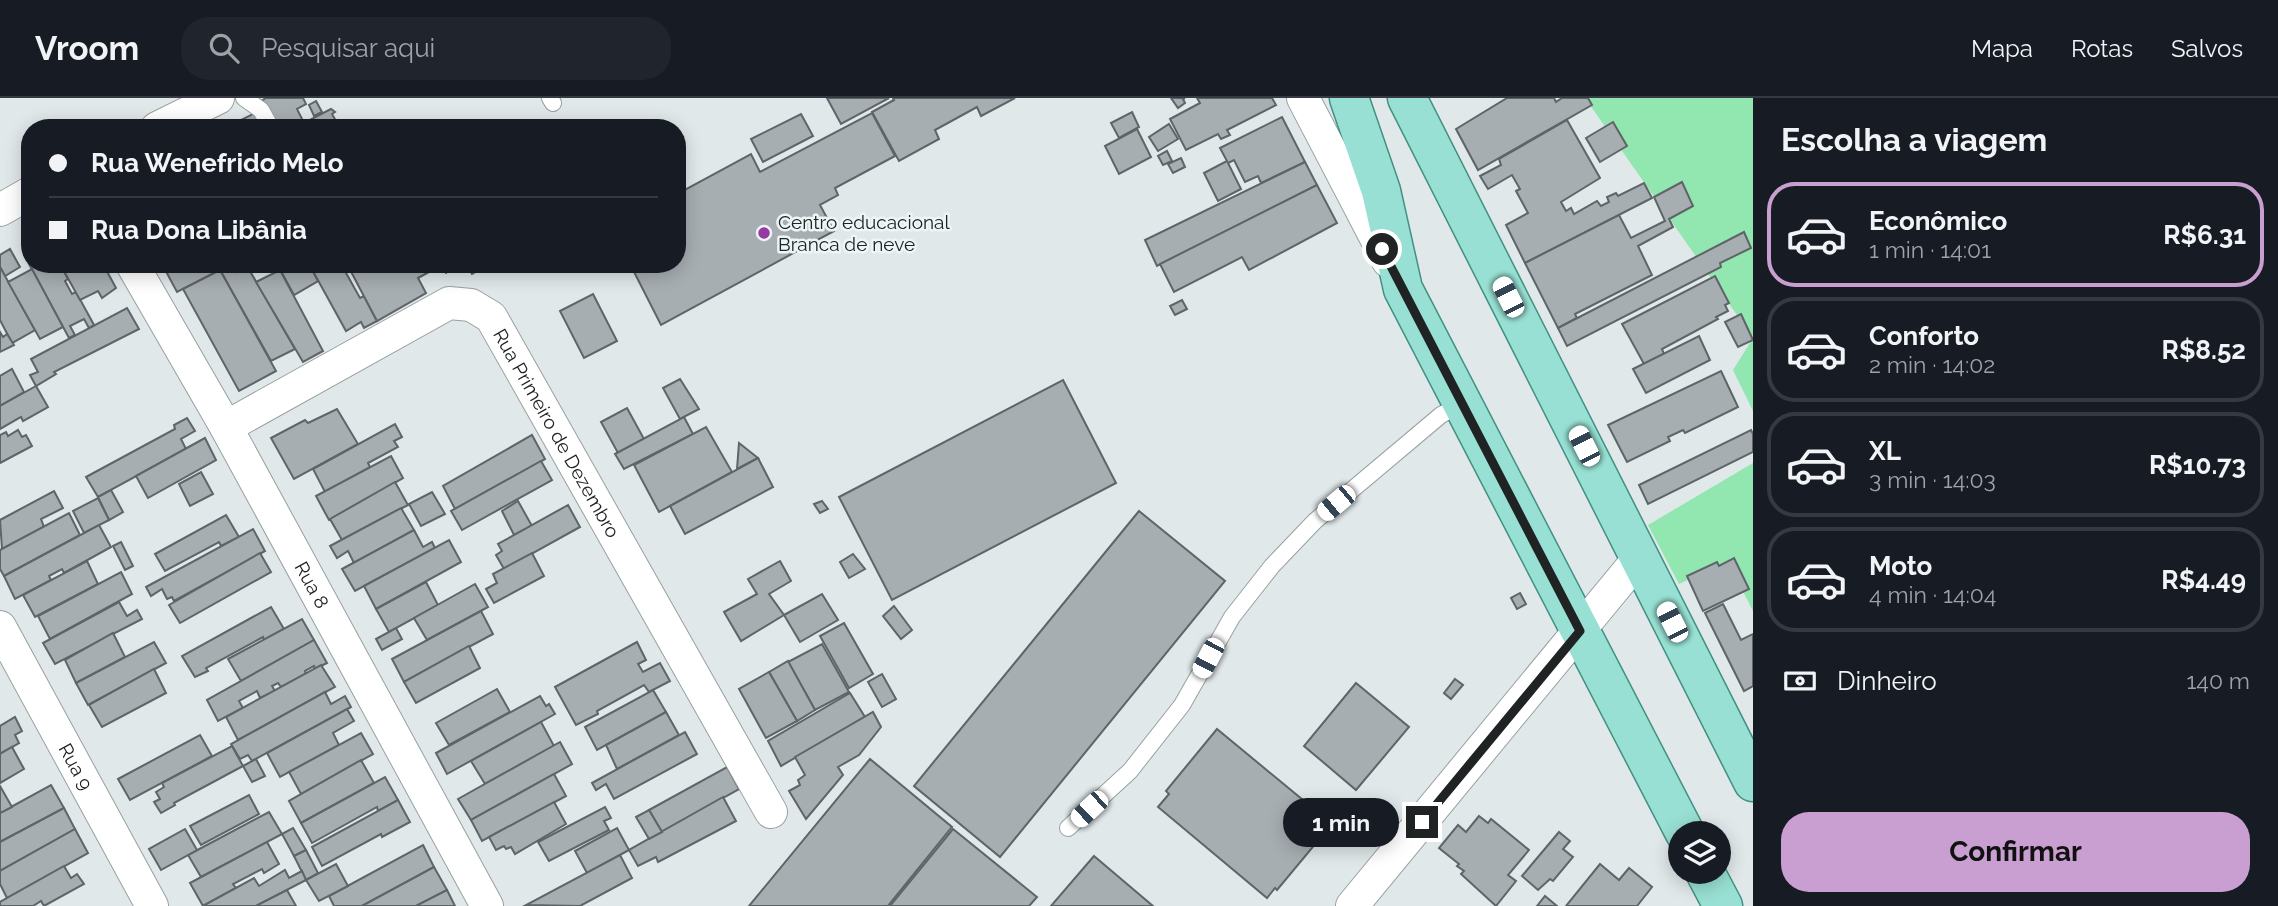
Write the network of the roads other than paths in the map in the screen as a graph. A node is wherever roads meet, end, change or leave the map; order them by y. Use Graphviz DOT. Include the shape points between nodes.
graph roads {
  1 [pos="218,98"];
  2 [pos="244,98"];
  3 [pos="1303,98"];
  4 [pos="1349,98"];
  5 [pos="1407,98"];
  6 [pos="175,119"];
  7 [pos="266,119"];
  8 [pos="21,199"];
  9 [pos="0,210"];
  10 [pos="137,273"];
  11 [pos="1403,289"];
  12 [pos="1461,404"];
  13 [pos="226,427"];
  14 [pos="1640,557"];
  15 [pos="0,627"];
  16 [pos="1580,631"];
  17 [pos="1753,782"];
  18 [pos="771,812"];
  19 [pos="1679,821"];
  20 [pos="1069,828"];
  21 [pos="1711,884"];
  22 [pos="152,906"];
  23 [pos="487,906"];
  24 [pos="1352,906"];
  25 [pos="1723,906"];
  1 -- 6 [label="street"];
  2 -- 7 [label="lane"];
  3 -- 11 [label="street"];
  4 -- 11 [label="main road" via="1381,191"];
  5 -- 14 [label="main road"];
  8 -- 9 [label="street"];
  10 -- 13 [label="street, Rua 8"];
  11 -- 12 [label="main road"];
  12 -- 16 [label="main road"];
  12 -- 20 [label="lane" via="1441,415 1315,521 1272,566 1232,617 1182,705 1130,771"];
  13 -- 18 [label="street, Rua Primeiro de Dezembro" via="449,303 471,305 491,317"];
  13 -- 23 [label="street, Rua 8"];
  14 -- 16 [label="street"];
  14 -- 17 [label="main road"];
  15 -- 22 [label="street, Rua 9"];
  16 -- 19 [label="main road"];
  16 -- 24 [label="street"];
  21 -- 25 [label="main road"];
}
